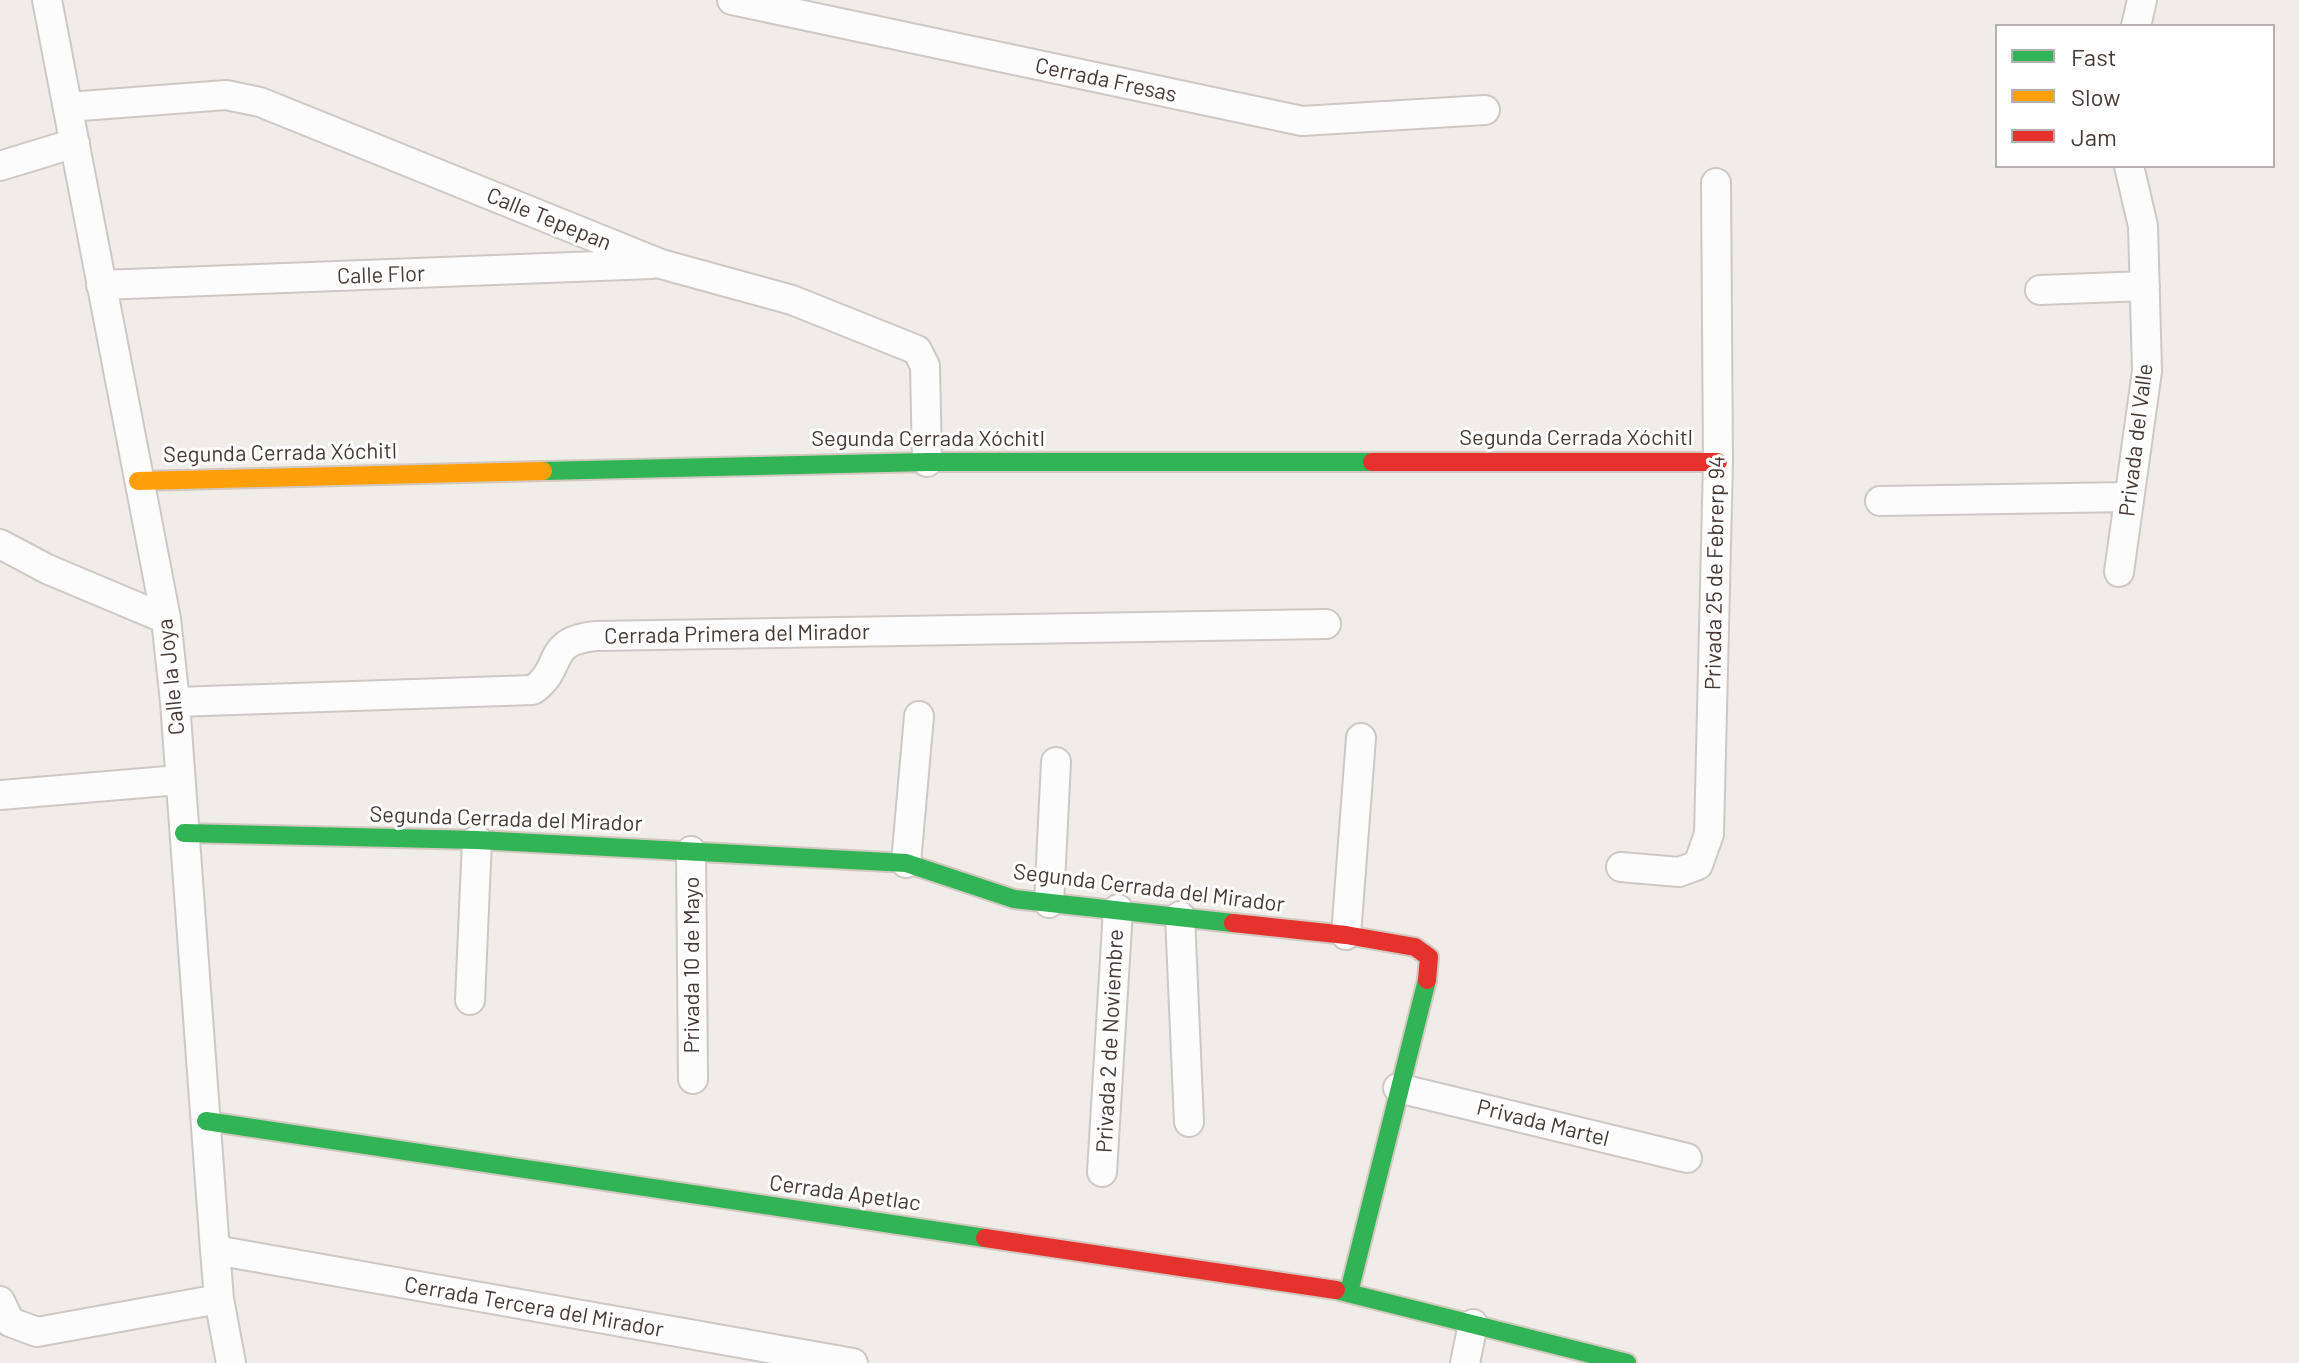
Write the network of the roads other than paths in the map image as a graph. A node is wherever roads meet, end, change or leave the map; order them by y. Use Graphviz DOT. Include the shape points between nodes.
graph roads {
  1 [pos="47,0"];
  2 [pos="732,0"];
  3 [pos="2142,0"];
  4 [pos="2136,24"];
  5 [pos="68,107"];
  6 [pos="1485,110"];
  7 [pos="75,143"];
  8 [pos="0,166"];
  9 [pos="2129,168"];
  10 [pos="1716,183"];
  11 [pos="661,264"];
  12 [pos="101,285"];
  13 [pos="2145,286"];
  14 [pos="2040,290"];
  15 [pos="927,462"];
  16 [pos="1718,462"];
  17 [pos="138,481"];
  18 [pos="2128,497"];
  19 [pos="1880,501"];
  20 [pos="0,544"];
  21 [pos="2119,572"];
  22 [pos="166,619"];
  23 [pos="1326,624"];
  24 [pos="175,702"];
  25 [pos="919,716"];
  26 [pos="1361,738"];
  27 [pos="1056,762"];
  28 [pos="179,780"];
  29 [pos="0,795"];
  30 [pos="184,833"];
  31 [pos="477,840"];
  32 [pos="691,851"];
  33 [pos="906,863"];
  34 [pos="1621,867"];
  35 [pos="1049,903"];
  36 [pos="1118,909"];
  37 [pos="1180,916"];
  38 [pos="1346,935"];
  39 [pos="470,1000"];
  40 [pos="693,1079"];
  41 [pos="1398,1088"];
  42 [pos="206,1121"];
  43 [pos="1189,1122"];
  44 [pos="1687,1158"];
  45 [pos="1102,1172"];
  46 [pos="215,1250"];
  47 [pos="1349,1292"];
  48 [pos="219,1299"];
  49 [pos="0,1301"];
  50 [pos="1473,1324"];
  51 [pos="231,1363"];
  52 [pos="853,1363"];
  53 [pos="1465,1363"];
  54 [pos="1627,1363"];
  1 -- 5 [label="street, Calle la Joya"];
  2 -- 6 [label="street, Cerrada Fresas" via="1302,121"];
  3 -- 4 [label="street"];
  5 -- 7 [label="street, Calle la Joya"];
  5 -- 11 [label="street, Calle Tepepan" via="226,95 260,102"];
  7 -- 8 [label="street"];
  7 -- 12 [label="street, Calle la Joya"];
  9 -- 13 [label="street, Privada del Valle" via="2143,226"];
  10 -- 16 [label="street, Privada 25 de Febrerp 94"];
  11 -- 12 [label="street, Calle Flor"];
  11 -- 15 [label="street, Calle Tepepan" via="792,300 917,350 925,366"];
  12 -- 17 [label="street, Calle la Joya"];
  13 -- 14 [label="street"];
  13 -- 18 [label="street, Privada del Valle" via="2147,371"];
  15 -- 16 [label="street, Segunda Cerrada Xóchitl"];
  15 -- 17 [label="street, Segunda Cerrada Xóchitl"];
  16 -- 34 [label="street, Privada 25 de Febrerp 94" via="1709,834 1698,865 1679,872"];
  17 -- 22 [label="street, Calle la Joya"];
  18 -- 19 [label="street"];
  18 -- 21 [label="street, Privada del Valle"];
  20 -- 22 [label="street"];
  22 -- 24 [label="street, Calle la Joya"];
  23 -- 24 [label="street, Cerrada Primera del Mirador" via="596,636 574,638 562,647 533,690"];
  24 -- 28 [label="street, Calle la Joya"];
  25 -- 33 [label="street"];
  26 -- 38 [label="street"];
  27 -- 35 [label="street"];
  28 -- 29 [label="street"];
  28 -- 30 [label="street, Calle la Joya"];
  30 -- 31 [label="street, Segunda Cerrada del Mirador"];
  30 -- 42 [label="street, Calle la Joya"];
  31 -- 32 [label="street, Segunda Cerrada del Mirador"];
  31 -- 39 [label="street"];
  32 -- 33 [label="street, Segunda Cerrada del Mirador"];
  32 -- 40 [label="street, Privada 10 de Mayo"];
  33 -- 35 [label="street, Segunda Cerrada del Mirador" via="1014,899"];
  35 -- 36 [label="street, Segunda Cerrada del Mirador"];
  36 -- 37 [label="street, Segunda Cerrada del Mirador"];
  36 -- 45 [label="street, Privada 2 de Noviembre"];
  37 -- 38 [label="street, Segunda Cerrada del Mirador"];
  37 -- 43 [label="street"];
  38 -- 41 [label="street, Segunda Cerrada del Mirador" via="1415,947 1429,957"];
  41 -- 44 [label="street, Privada Martel"];
  41 -- 47 [label="street, Segunda Cerrada del Mirador"];
  42 -- 46 [label="street, Calle la Joya"];
  42 -- 47 [label="street, Cerrada Apetlac"];
  46 -- 48 [label="street, Calle la Joya"];
  46 -- 52 [label="street, Cerrada Tercera del Mirador"];
  47 -- 50 [label="street, Cerrada Apetlac"];
  48 -- 49 [label="street" via="37,1332 10,1322"];
  48 -- 51 [label="street, Calle la Joya"];
  50 -- 53 [label="street"];
  50 -- 54 [label="street, Cerrada Apetlac"];
}
